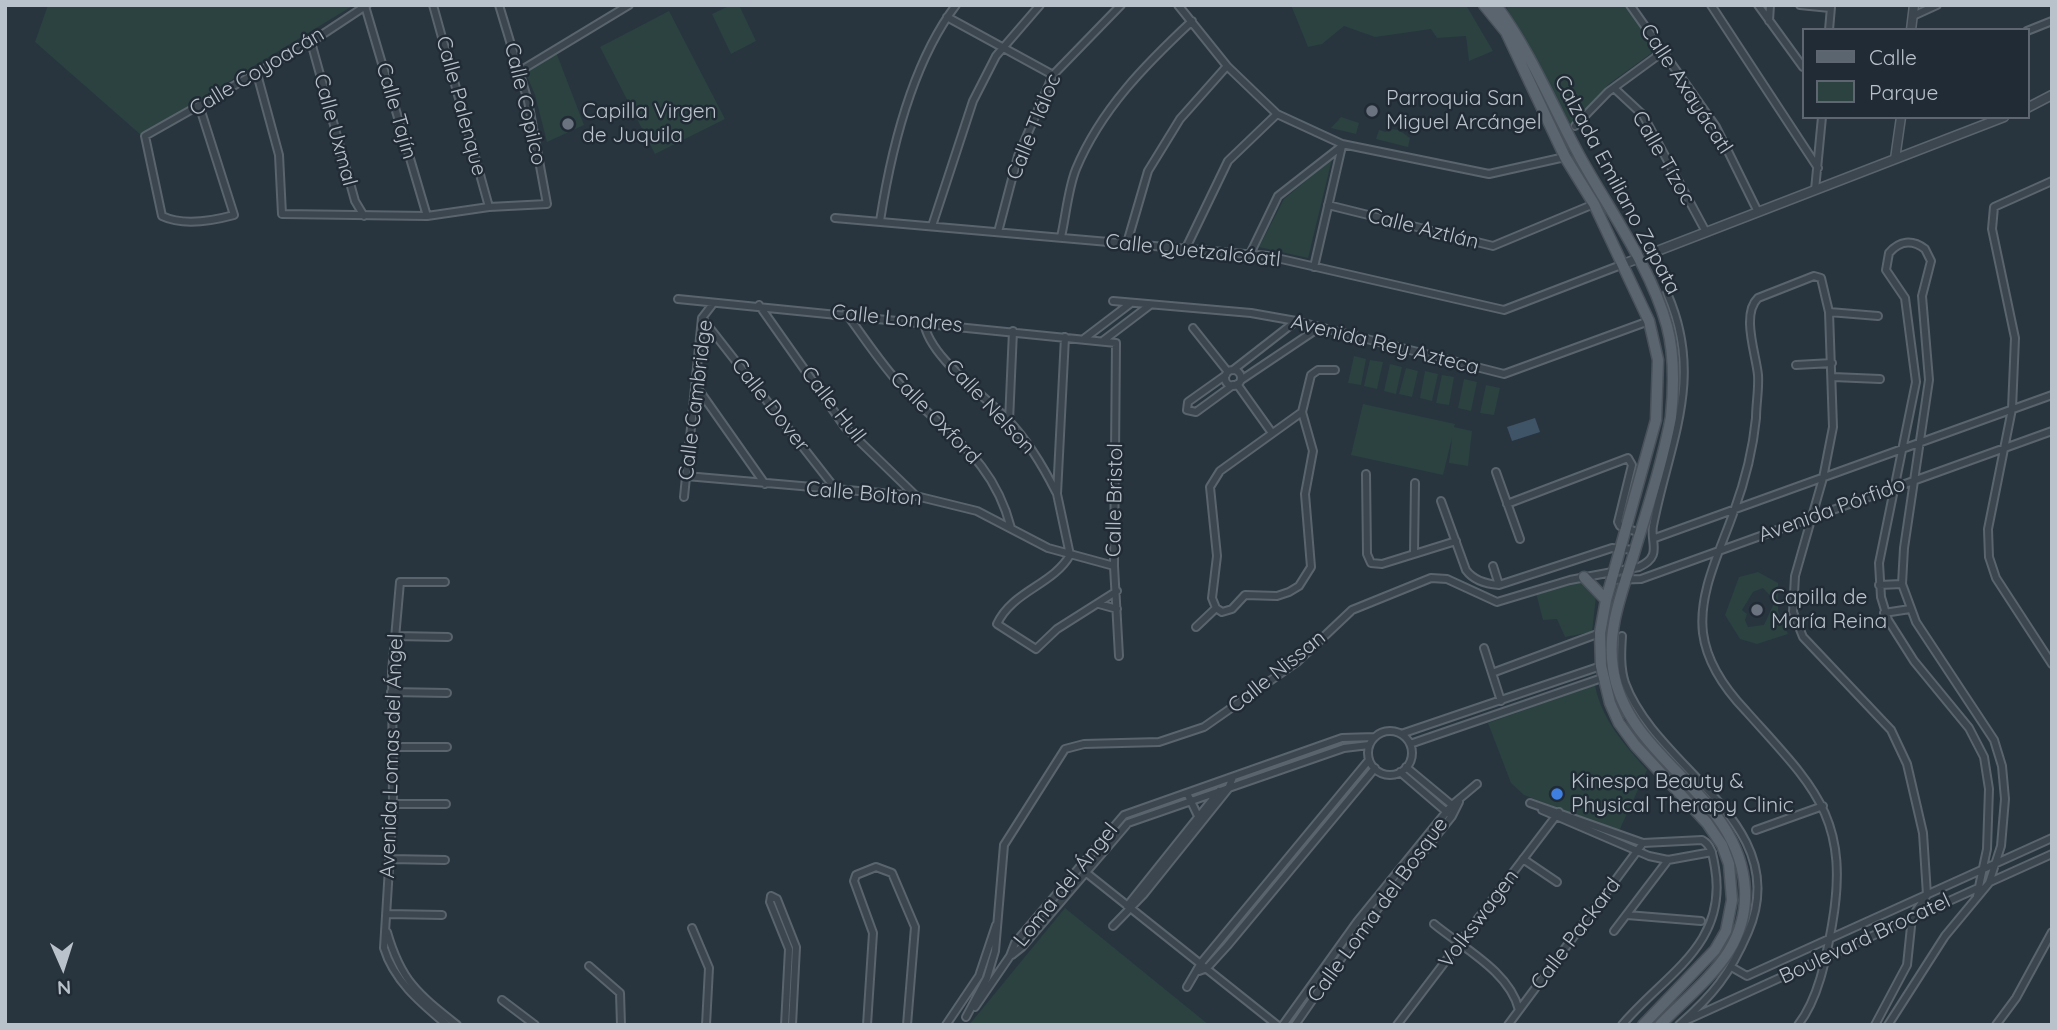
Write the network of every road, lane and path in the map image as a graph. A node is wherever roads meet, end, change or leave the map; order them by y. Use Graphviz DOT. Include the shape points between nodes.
graph roads {
  1 [pos="433,5"];
  2 [pos="499,5"];
  3 [pos="629,5"];
  4 [pos="956,5"];
  5 [pos="1040,5"];
  6 [pos="1121,5"];
  7 [pos="1178,5"];
  8 [pos="1484,5"];
  9 [pos="1496,5"];
  10 [pos="1630,5"];
  11 [pos="1711,5"];
  12 [pos="1758,5"];
  13 [pos="1770,5"];
  14 [pos="1800,5"];
  15 [pos="1914,5"];
  16 [pos="1937,5"];
  17 [pos="366,6"];
  18 [pos="1831,7"];
  19 [pos="1913,16"];
  20 [pos="947,17"];
  21 [pos="1769,21"];
  22 [pos="2052,21"];
  23 [pos="1192,22"];
  24 [pos="1829,28"];
  25 [pos="1912,28"];
  26 [pos="2029,31"];
  27 [pos="311,42"];
  28 [pos="1002,49"];
  29 [pos="1664,51"];
  30 [pos="1801,64"];
  31 [pos="1227,66"];
  32 [pos="520,71"];
  33 [pos="257,74"];
  34 [pos="1052,75"];
  35 [pos="1614,88"];
  36 [pos="2052,95"];
  37 [pos="200,107"];
  38 [pos="2029,107"];
  39 [pos="1277,114"];
  40 [pos="1822,119"];
  41 [pos="1900,119"];
  42 [pos="1999,119"];
  43 [pos="1575,126"];
  44 [pos="1342,145"];
  45 [pos="1565,157"];
  46 [pos="1895,159"];
  47 [pos="1818,168"];
  48 [pos="2052,181"];
  49 [pos="1815,190"];
  50 [pos="1594,204"];
  51 [pos="1328,205"];
  52 [pos="489,207"];
  53 [pos="1758,212"];
  54 [pos="364,216"];
  55 [pos="427,216"];
  56 [pos="835,218"];
  57 [pos="880,221"];
  58 [pos="932,226"];
  59 [pos="998,232"];
  60 [pos="1706,232"];
  61 [pos="1061,237"];
  62 [pos="1127,243"];
  63 [pos="1186,248"];
  64 [pos="1250,254"];
  65 [pos="1637,258"];
  66 [pos="1621,265"];
  67 [pos="1314,267"];
  68 [pos="1667,293"];
  69 [pos="678,299"];
  70 [pos="1113,301"];
  71 [pos="1131,303"];
  72 [pos="1150,304"];
  73 [pos="712,305"];
  74 [pos="759,306"];
  75 [pos="1829,312"];
  76 [pos="846,313"];
  77 [pos="1878,316"];
  78 [pos="702,318"];
  79 [pos="1296,321"];
  80 [pos="1649,321"];
  81 [pos="925,322"];
  82 [pos="1320,327"];
  83 [pos="1193,328"];
  84 [pos="1013,331"];
  85 [pos="1065,337"];
  86 [pos="1085,338"];
  87 [pos="1104,340"];
  88 [pos="1116,342"];
  89 [pos="1832,363"];
  90 [pos="1796,365"];
  91 [pos="1335,370"];
  92 [pos="1229,372"];
  93 [pos="1833,377"];
  94 [pos="1880,379"];
  95 [pos="1237,383"];
  96 [pos="695,384"];
  97 [pos="2052,396"];
  98 [pos="2012,409"];
  99 [pos="1302,412"];
  100 [pos="1009,421"];
  101 [pos="2052,431"];
  102 [pos="1272,433"];
  103 [pos="1922,442"];
  104 [pos="1904,448"];
  105 [pos="2005,448"];
  106 [pos="1058,461"];
  107 [pos="1042,464"];
  108 [pos="1496,472"];
  109 [pos="1366,474"];
  110 [pos="686,476"];
  111 [pos="1823,478"];
  112 [pos="1916,480"];
  113 [pos="1415,483"];
  114 [pos="765,484"];
  115 [pos="1896,487"];
  116 [pos="838,492"];
  117 [pos="1057,494"];
  118 [pos="916,496"];
  119 [pos="684,497"];
  120 [pos="1441,501"];
  121 [pos="1507,504"];
  122 [pos="1735,509"];
  123 [pos="1812,518"];
  124 [pos="1010,528"];
  125 [pos="1627,530"];
  126 [pos="1640,533"];
  127 [pos="1655,538"];
  128 [pos="1520,539"];
  129 [pos="1456,541"];
  130 [pos="1622,547"];
  131 [pos="1635,550"];
  132 [pos="1720,550"];
  133 [pos="1414,553"];
  134 [pos="1070,555"];
  135 [pos="1114,566"];
  136 [pos="1493,566"];
  137 [pos="1629,570"];
  138 [pos="1589,577"];
  139 [pos="1613,577"];
  140 [pos="445,582"];
  141 [pos="1625,582"];
  142 [pos="1902,584"];
  143 [pos="1499,585"];
  144 [pos="1879,585"];
  145 [pos="1117,592"];
  146 [pos="1606,600"];
  147 [pos="1099,604"];
  148 [pos="1216,608"];
  149 [pos="1117,609"];
  150 [pos="1910,609"];
  151 [pos="1884,613"];
  152 [pos="1196,627"];
  153 [pos="1600,633"];
  154 [pos="395,636"];
  155 [pos="1622,636"];
  156 [pos="448,637"];
  157 [pos="1484,648"];
  158 [pos="1119,656"];
  159 [pos="2052,664"];
  160 [pos="1601,666"];
  161 [pos="1584,672"];
  162 [pos="1492,673"];
  163 [pos="1602,678"];
  164 [pos="1588,683"];
  165 [pos="391,692"];
  166 [pos="447,693"];
  167 [pos="1502,701"];
  168 [pos="1401,734"];
  169 [pos="1375,737"];
  170 [pos="1410,744"];
  171 [pos="1369,745"];
  172 [pos="391,747"];
  173 [pos="447,747"];
  174 [pos="1369,760"];
  175 [pos="1375,768"];
  176 [pos="1403,769"];
  177 [pos="1233,777"];
  178 [pos="1223,780"];
  179 [pos="1477,784"];
  180 [pos="1228,789"];
  181 [pos="1219,792"];
  182 [pos="1187,793"];
  183 [pos="1190,802"];
  184 [pos="393,804"];
  185 [pos="446,804"];
  186 [pos="1456,805"];
  187 [pos="1823,806"];
  188 [pos="1558,813"];
  189 [pos="1449,814"];
  190 [pos="1198,816"];
  191 [pos="1756,830"];
  192 [pos="2052,838"];
  193 [pos="1643,844"];
  194 [pos="1638,852"];
  195 [pos="1712,852"];
  196 [pos="2052,854"];
  197 [pos="390,859"];
  198 [pos="1523,859"];
  199 [pos="445,860"];
  200 [pos="1668,860"];
  201 [pos="1997,863"];
  202 [pos="1078,866"];
  203 [pos="1983,870"];
  204 [pos="1085,873"];
  205 [pos="1557,882"];
  206 [pos="1989,883"];
  207 [pos="1977,892"];
  208 [pos="1927,895"];
  209 [pos="1129,907"];
  210 [pos="387,914"];
  211 [pos="1000,914"];
  212 [pos="442,915"];
  213 [pos="1627,915"];
  214 [pos="1912,917"];
  215 [pos="1701,920"];
  216 [pos="1434,924"];
  217 [pos="1113,926"];
  218 [pos="692,928"];
  219 [pos="387,931"];
  220 [pos="1614,931"];
  221 [pos="2052,932"];
  222 [pos="1829,939"];
  223 [pos="1460,945"];
  224 [pos="1010,956"];
  225 [pos="1824,958"];
  226 [pos="1204,965"];
  227 [pos="589,966"];
  228 [pos="1733,968"];
  229 [pos="1187,987"];
  230 [pos="502,1000"];
  231 [pos="1519,1010"];
  232 [pos="957,1011"];
  233 [pos="966,1017"];
  234 [pos="960,1024"];
  235 [pos="1681,1024"];
  236 [pos="447,1025"];
  237 [pos="457,1025"];
  238 [pos="536,1025"];
  239 [pos="621,1025"];
  240 [pos="706,1025"];
  241 [pos="785,1025"];
  242 [pos="792,1025"];
  243 [pos="867,1025"];
  244 [pos="907,1025"];
  245 [pos="946,1025"];
  246 [pos="1277,1025"];
  247 [pos="1283,1025"];
  248 [pos="1295,1025"];
  249 [pos="1397,1025"];
  250 [pos="1508,1025"];
  251 [pos="1622,1025"];
  252 [pos="1643,1025"];
  253 [pos="1660,1025"];
  254 [pos="1798,1025"];
  255 [pos="1875,1025"];
  256 [pos="1888,1025"];
  257 [pos="1996,1025"];
  1 -- 52 [label="street, Calle Palenque"];
  2 -- 32 [label="street, Calle Copilco"];
  3 -- 32 [label="street"];
  4 -- 20 [label="street"];
  5 -- 28 [label="street"];
  6 -- 34 [label="street, Calle Tláloc"];
  7 -- 23 [label="street"];
  8 -- 45 [label="main road, Calzada Emiliano Zapata" via="1506,32"];
  9 -- 65 [label="main road, Calzada Emiliano Zapata" via="1514,29"];
  10 -- 29 [label="street, Calle Axayácatl"];
  11 -- 47 [label="street"];
  12 -- 21 [label="street"];
  13 -- 21 [label="street"];
  14 -- 18 [label="street"];
  15 -- 19 [label="street"];
  16 -- 19 [label="street"];
  17 -- 27 [label="street, Calle Coyoacán"];
  17 -- 55 [label="street, Calle Tajín"];
  18 -- 24 [label="street"];
  19 -- 25 [label="street"];
  20 -- 28 [label="street"];
  20 -- 57 [label="street" via="928,51 890,161"];
  21 -- 30 [label="street"];
  22 -- 26 [label="street"];
  23 -- 31 [label="street"];
  23 -- 61 [label="street" via="1142,68 1097,128 1075,171"];
  27 -- 33 [label="street, Calle Coyoacán"];
  27 -- 54 [label="street, Calle Uxmal" via="355,201"];
  28 -- 34 [label="street"];
  28 -- 58 [label="street" via="973,101"];
  29 -- 35 [label="street"];
  29 -- 53 [label="street, Calle Axayácatl" via="1716,127"];
  31 -- 39 [label="street"];
  31 -- 62 [label="street" via="1180,119 1148,171"];
  32 -- 52 [label="street, Calle Copilco" via="547,204"];
  33 -- 37 [label="street, Calle Coyoacán"];
  33 -- 54 [label="street" via="279,155 282,214"];
  34 -- 59 [label="street, Calle Tláloc" via="1018,156"];
  35 -- 43 [label="street"];
  35 -- 60 [label="street, Calle Tízoc" via="1643,115"];
  36 -- 38 [label="street"];
  37 -- 37 [label="street, Calle Coyoacán" via="145,136 162,216 174,222 234,215"];
  39 -- 44 [label="street"];
  39 -- 63 [label="street" via="1228,161"];
  40 -- 47 [label="street"];
  41 -- 46 [label="street"];
  42 -- 46 [label="street"];
  44 -- 45 [label="street" via="1489,174"];
  44 -- 51 [label="street"];
  44 -- 64 [label="street" via="1278,196"];
  45 -- 50 [label="main road, Calzada Emiliano Zapata"];
  46 -- 49 [label="street"];
  47 -- 49 [label="street"];
  48 -- 98 [label="street" via="1992,211 2015,338"];
  49 -- 53 [label="street"];
  50 -- 51 [label="street, Calle Aztlán" via="1493,246"];
  50 -- 66 [label="main road, Calzada Emiliano Zapata"];
  51 -- 67 [label="street"];
  52 -- 55 [label="street"];
  53 -- 60 [label="street"];
  54 -- 55 [label="street"];
  56 -- 57 [label="street, Calle Quetzalcóatl"];
  57 -- 58 [label="street, Calle Quetzalcóatl"];
  58 -- 59 [label="street, Calle Quetzalcóatl"];
  59 -- 61 [label="street, Calle Quetzalcóatl"];
  60 -- 65 [label="street"];
  61 -- 62 [label="street, Calle Quetzalcóatl"];
  62 -- 63 [label="street, Calle Quetzalcóatl"];
  63 -- 64 [label="street, Calle Quetzalcóatl"];
  64 -- 67 [label="street, Calle Quetzalcóatl"];
  65 -- 66 [label="street"];
  65 -- 126 [label="main road, Calzada Emiliano Zapata" via="1667,326 1673,362 1667,437"];
  66 -- 67 [label="street, Calle Quetzalcóatl" via="1504,310"];
  66 -- 80 [label="main road, Calzada Emiliano Zapata"];
  68 -- 127 [label="street" via="1681,340 1683,397 1653,530"];
  69 -- 73 [label="street, Calle Londres"];
  70 -- 71 [label="street, Avenida Rey Azteca"];
  71 -- 72 [label="street, Avenida Rey Azteca"];
  71 -- 86 [label="street"];
  72 -- 79 [label="street, Avenida Rey Azteca"];
  72 -- 87 [label="street"];
  73 -- 74 [label="street, Calle Londres"];
  73 -- 78 [label="street, Calle Cambridge"];
  74 -- 76 [label="street, Calle Londres"];
  74 -- 118 [label="street, Calle Hull" via="845,427"];
  75 -- 77 [label="street"];
  75 -- 89 [label="street"];
  75 -- 122 [label="street" via="1826,287 1814,276 1752,304 1758,378 1755,424"];
  76 -- 81 [label="street, Calle Londres"];
  76 -- 124 [label="street, Calle Oxford" via="905,391 961,441 983,468 1004,503"];
  78 -- 96 [label="street, Calle Cambridge"];
  78 -- 116 [label="street, Calle Dover"];
  79 -- 82 [label="street, Avenida Rey Azteca"];
  79 -- 92 [label="street"];
  80 -- 82 [label="street, Avenida Rey Azteca" via="1504,374"];
  80 -- 125 [label="main road, Calzada Emiliano Zapata" via="1658,360 1659,397"];
  81 -- 84 [label="street, Calle Londres"];
  81 -- 100 [label="street, Calle Nelson" via="930,344"];
  82 -- 95 [label="street"];
  83 -- 92 [label="street"];
  84 -- 85 [label="street, Calle Londres"];
  84 -- 100 [label="street"];
  85 -- 86 [label="street, Calle Londres"];
  85 -- 106 [label="street"];
  86 -- 87 [label="street, Calle Londres"];
  87 -- 88 [label="street, Calle Londres"];
  88 -- 135 [label="street, Calle Bristol"];
  89 -- 90 [label="street"];
  89 -- 93 [label="street"];
  91 -- 99 [label="street" via="1311,375"];
  92 -- 95 [label="street" via="1227,383"];
  92 -- 95 [label="street" via="1240,373"];
  92 -- 95 [label="street" via="1188,402 1187,410 1196,412"];
  93 -- 94 [label="street"];
  93 -- 111 [label="street" via="1833,428"];
  95 -- 102 [label="street"];
  96 -- 110 [label="street, Calle Cambridge"];
  96 -- 114 [label="street"];
  97 -- 98 [label="street, Avenida Pórfido"];
  98 -- 103 [label="street, Avenida Pórfido"];
  98 -- 105 [label="street"];
  99 -- 102 [label="street"];
  99 -- 148 [label="street" via="1313,451 1306,494 1311,567 1299,586 1289,592 1245,595 1228,612"];
  100 -- 107 [label="street, Calle Nelson"];
  101 -- 105 [label="street, Avenida Pórfido"];
  102 -- 148 [label="street" via="1220,471 1210,487"];
  103 -- 104 [label="street, Avenida Pórfido"];
  103 -- 104 [label="street" via="1929,380 1922,296 1931,261 1925,249 1909,242 1894,248 1886,260 1888,274 1905,298 1914,347 1916,382"];
  103 -- 112 [label="street"];
  104 -- 111 [label="street, Avenida Pórfido"];
  104 -- 115 [label="street"];
  105 -- 112 [label="street, Avenida Pórfido"];
  105 -- 159 [label="street" via="1987,529 1989,557 1996,578"];
  106 -- 107 [label="street"];
  106 -- 117 [label="street"];
  107 -- 117 [label="street, Calle Nelson"];
  108 -- 121 [label="street"];
  109 -- 133 [label="street" via="1371,564"];
  110 -- 114 [label="street, Calle Bolton"];
  110 -- 119 [label="street, Calle Cambridge"];
  111 -- 122 [label="street, Avenida Pórfido"];
  111 -- 123 [label="street"];
  112 -- 115 [label="street, Avenida Pórfido"];
  112 -- 142 [label="street"];
  113 -- 133 [label="street"];
  114 -- 116 [label="street, Calle Bolton"];
  115 -- 123 [label="street, Avenida Pórfido"];
  115 -- 144 [label="street" via="1879,563"];
  116 -- 118 [label="street, Calle Bolton"];
  117 -- 134 [label="street"];
  118 -- 124 [label="street, Calle Bolton" via="977,511"];
  120 -- 129 [label="street"];
  121 -- 125 [label="street" via="1628,458 1632,465 1618,519"];
  121 -- 128 [label="street"];
  122 -- 127 [label="street, Avenida Pórfido"];
  122 -- 132 [label="street"];
  123 -- 132 [label="street, Avenida Pórfido"];
  123 -- 208 [label="street" via="1794,576 1792,603 1797,625 1891,730 1903,753 1923,833"];
  124 -- 134 [label="street, Calle Bolton" via="1030,541"];
  125 -- 126 [label="street"];
  125 -- 130 [label="main road, Calzada Emiliano Zapata"];
  126 -- 131 [label="main road, Calzada Emiliano Zapata"];
  127 -- 137 [label="street" via="1649,561"];
  129 -- 133 [label="street"];
  129 -- 143 [label="street" via="1470,576"];
  130 -- 131 [label="street"];
  130 -- 139 [label="main road, Calzada Emiliano Zapata"];
  130 -- 143 [label="street"];
  131 -- 137 [label="main road, Calzada Emiliano Zapata"];
  132 -- 141 [label="street, Avenida Pórfido"];
  132 -- 187 [label="street" via="1706,598 1703,633 1714,667 1731,696 1807,780"];
  134 -- 135 [label="street, Calle Bolton"];
  134 -- 147 [label="street" via="1058,572 1021,594 996,624 1036,649 1057,629"];
  135 -- 145 [label="street, Calle Bristol"];
  136 -- 143 [label="street"];
  137 -- 139 [label="street"];
  137 -- 141 [label="main road, Calzada Emiliano Zapata"];
  138 -- 139 [label="street, Calle Nissan"];
  138 -- 146 [label="main road"];
  138 -- 211 [label="street, Calle Nissan" via="1497,602 1439,577 1345,615 1297,662 1204,727 1159,742 1084,744 1065,749 1001,851"];
  139 -- 141 [label="street, Avenida Pórfido"];
  139 -- 146 [label="main road, Calzada Emiliano Zapata"];
  140 -- 154 [label="street, Avenida Lomas del Ángel" via="400,582"];
  141 -- 253 [label="main road, Calzada Emiliano Zapata" via="1612,638 1616,687 1639,730 1730,833 1744,882 1744,910 1728,952"];
  142 -- 144 [label="street"];
  142 -- 150 [label="street"];
  144 -- 151 [label="street"];
  145 -- 147 [label="street"];
  145 -- 149 [label="street, Calle Bristol"];
  146 -- 153 [label="main road, Calzada Emiliano Zapata"];
  147 -- 149 [label="street"];
  148 -- 152 [label="street"];
  149 -- 158 [label="street, Calle Bristol"];
  150 -- 151 [label="street"];
  150 -- 201 [label="street" via="1927,642 1994,740 2005,791"];
  151 -- 203 [label="street" via="1914,661 1969,728 1984,757 1989,789"];
  153 -- 160 [label="main road, Calzada Emiliano Zapata"];
  153 -- 162 [label="street"];
  154 -- 156 [label="street"];
  154 -- 165 [label="street, Avenida Lomas del Ángel"];
  155 -- 228 [label="street" via="1621,666 1633,699 1649,724 1721,804 1740,830 1754,862 1756,913"];
  157 -- 162 [label="street"];
  160 -- 161 [label="street"];
  160 -- 163 [label="main road, Calzada Emiliano Zapata"];
  161 -- 164 [label="street"];
  161 -- 167 [label="street"];
  162 -- 167 [label="street"];
  163 -- 164 [label="street"];
  163 -- 252 [label="main road, Calzada Emiliano Zapata" via="1629,736 1722,845 1732,883 1731,917 1721,941"];
  164 -- 170 [label="street"];
  165 -- 166 [label="street"];
  165 -- 172 [label="street, Avenida Lomas del Ángel"];
  167 -- 168 [label="street"];
  168 -- 169 [label="street" via="1387,731"];
  168 -- 170 [label="street"];
  169 -- 171 [label="street"];
  169 -- 177 [label="street, Loma del Ángel" via="1342,738"];
  170 -- 176 [label="street" via="1412,756"];
  171 -- 174 [label="street"];
  171 -- 180 [label="street, Loma del Ángel" via="1344,748"];
  172 -- 173 [label="street"];
  172 -- 184 [label="street, Avenida Lomas del Ángel"];
  174 -- 175 [label="street"];
  174 -- 226 [label="street"];
  175 -- 176 [label="street" via="1385,774"];
  175 -- 226 [label="street"];
  176 -- 186 [label="street, Calle Loma del Bosque"];
  176 -- 189 [label="street, Calle Loma del Bosque"];
  177 -- 178 [label="street, Loma del Ángel"];
  177 -- 180 [label="street"];
  178 -- 181 [label="street"];
  178 -- 182 [label="street, Loma del Ángel"];
  179 -- 186 [label="street"];
  180 -- 181 [label="street, Loma del Ángel"];
  180 -- 209 [label="street"];
  181 -- 183 [label="street, Loma del Ángel"];
  181 -- 190 [label="street"];
  182 -- 183 [label="street"];
  182 -- 202 [label="street, Loma del Ángel" via="1124,815"];
  183 -- 190 [label="street"];
  183 -- 204 [label="street, Loma del Ángel" via="1122,827"];
  184 -- 185 [label="street"];
  184 -- 197 [label="street, Avenida Lomas del Ángel"];
  186 -- 189 [label="street"];
  187 -- 191 [label="street"];
  187 -- 222 [label="street" via="1835,842 1839,877"];
  188 -- 193 [label="street"];
  188 -- 194 [label="street"];
  188 -- 198 [label="street, Volkswagen"];
  189 -- 247 [label="street" via="1357,922"];
  189 -- 248 [label="street, Calle Loma del Bosque"];
  190 -- 209 [label="street"];
  192 -- 201 [label="street, Boulevard Brocatel"];
  193 -- 194 [label="street, Calle Packard"];
  193 -- 195 [label="street" via="1702,840"];
  194 -- 200 [label="street"];
  194 -- 231 [label="street, Calle Packard"];
  195 -- 200 [label="street"];
  195 -- 251 [label="street" via="1717,893 1709,929 1684,964"];
  196 -- 206 [label="street"];
  197 -- 199 [label="street"];
  197 -- 210 [label="street, Avenida Lomas del Ángel"];
  198 -- 205 [label="street"];
  198 -- 223 [label="street, Volkswagen"];
  200 -- 213 [label="street"];
  201 -- 203 [label="street, Boulevard Brocatel"];
  201 -- 206 [label="street"];
  202 -- 204 [label="street"];
  202 -- 224 [label="street, Loma del Ángel" via="1015,943"];
  203 -- 207 [label="street"];
  203 -- 208 [label="street, Boulevard Brocatel"];
  204 -- 209 [label="street"];
  204 -- 224 [label="street, Loma del Ángel"];
  206 -- 207 [label="street"];
  207 -- 214 [label="street, Boulevard Brocatel"];
  207 -- 256 [label="street"];
  208 -- 214 [label="street"];
  208 -- 222 [label="street, Boulevard Brocatel"];
  209 -- 217 [label="street"];
  209 -- 226 [label="street"];
  210 -- 212 [label="street"];
  210 -- 219 [label="street, Avenida Lomas del Ángel"];
  211 -- 232 [label="street" via="979,976"];
  211 -- 233 [label="street" via="993,962"];
  213 -- 215 [label="street"];
  213 -- 220 [label="street"];
  214 -- 225 [label="street, Boulevard Brocatel"];
  214 -- 255 [label="street" via="1907,965"];
  216 -- 223 [label="street"];
  218 -- 240 [label="street" via="709,968"];
  219 -- 236 [label="street" via="384,948 389,964 405,986"];
  219 -- 237 [label="street" via="394,961 406,979"];
  221 -- 257 [label="street"];
  222 -- 225 [label="street"];
  222 -- 228 [label="street, Boulevard Brocatel" via="1747,976"];
  223 -- 231 [label="street" via="1502,978"];
  223 -- 249 [label="street, Volkswagen"];
  224 -- 233 [label="street"];
  225 -- 235 [label="street, Boulevard Brocatel"];
  225 -- 254 [label="street" via="1813,1001"];
  226 -- 229 [label="street"];
  226 -- 246 [label="street"];
  227 -- 239 [label="street" via="620,993"];
  228 -- 235 [label="street"];
  230 -- 238 [label="street"];
  231 -- 250 [label="street, Calle Packard"];
  232 -- 233 [label="street"];
  232 -- 245 [label="street"];
  233 -- 234 [label="street"];
  241 -- 242 [label="street" via="789,949 771,897 777,899 796,947"];
  243 -- 244 [label="street" via="873,933 854,881 856,875 876,867 892,873 915,927"];
}
